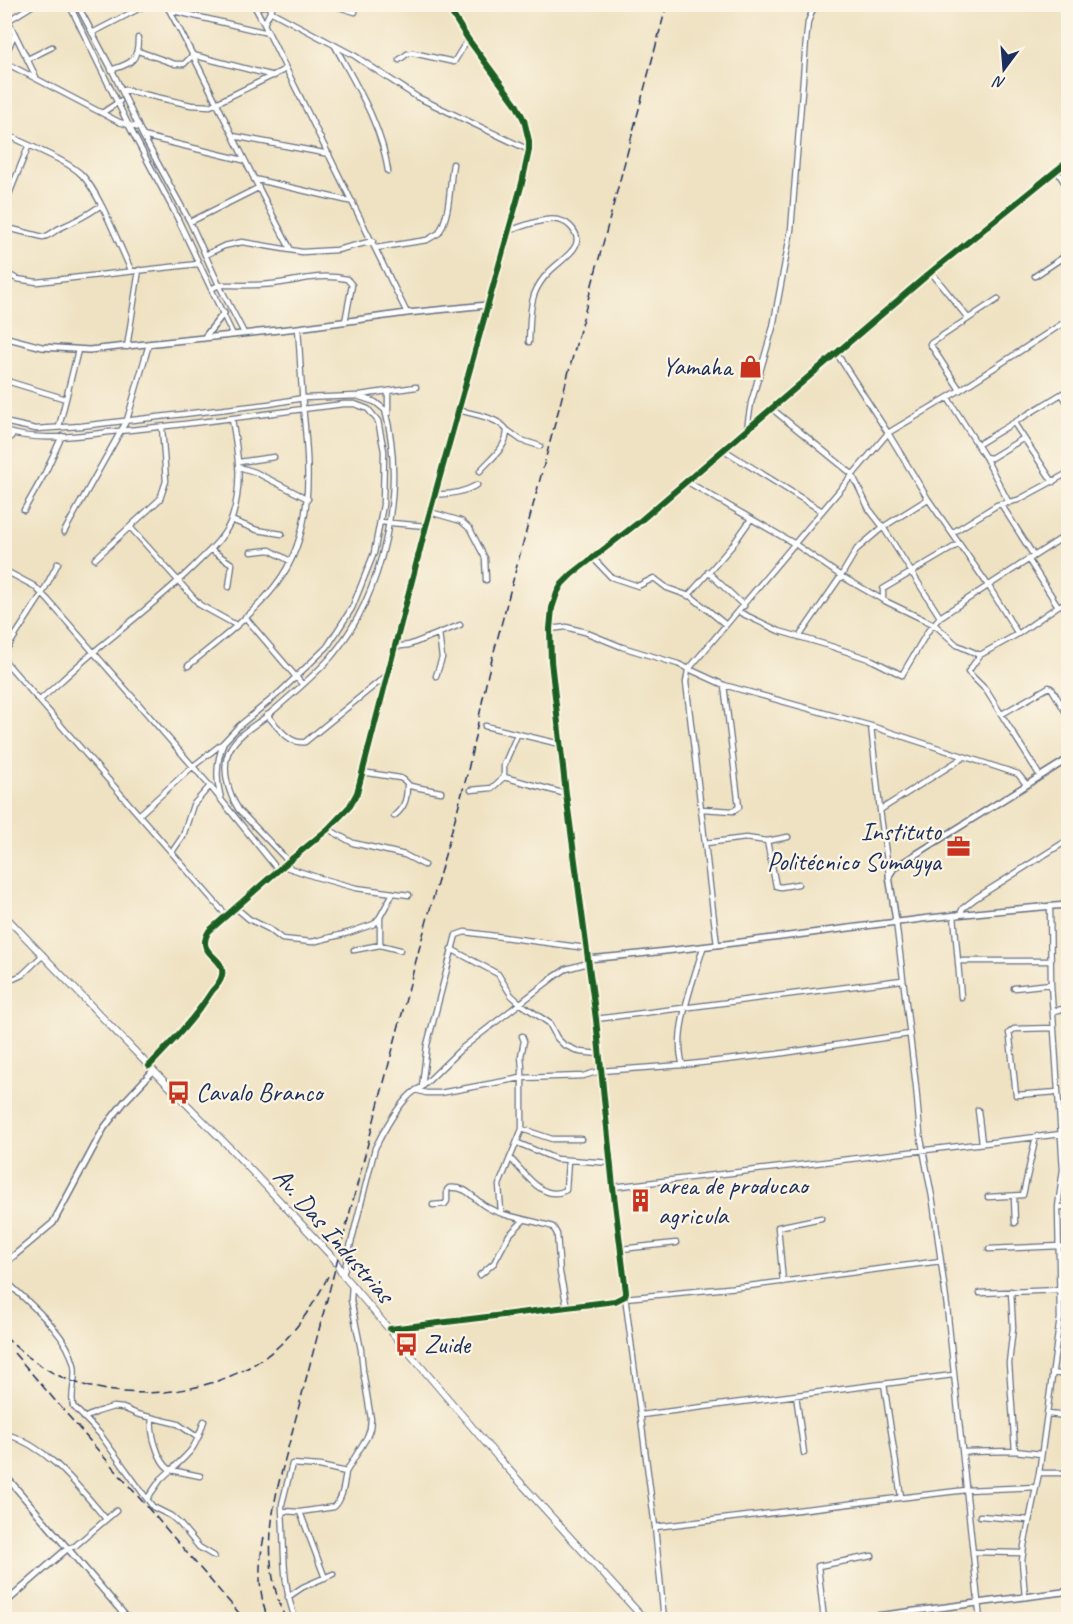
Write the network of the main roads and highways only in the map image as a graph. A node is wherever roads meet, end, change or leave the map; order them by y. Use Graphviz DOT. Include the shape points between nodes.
graph roads {
  1 [pos="5,916"];
  2 [pos="645,1620"];
  1 -- 2 [label="main road, Av. Das Industrias" via="338,1263 343,1275 501,1461"];
}
